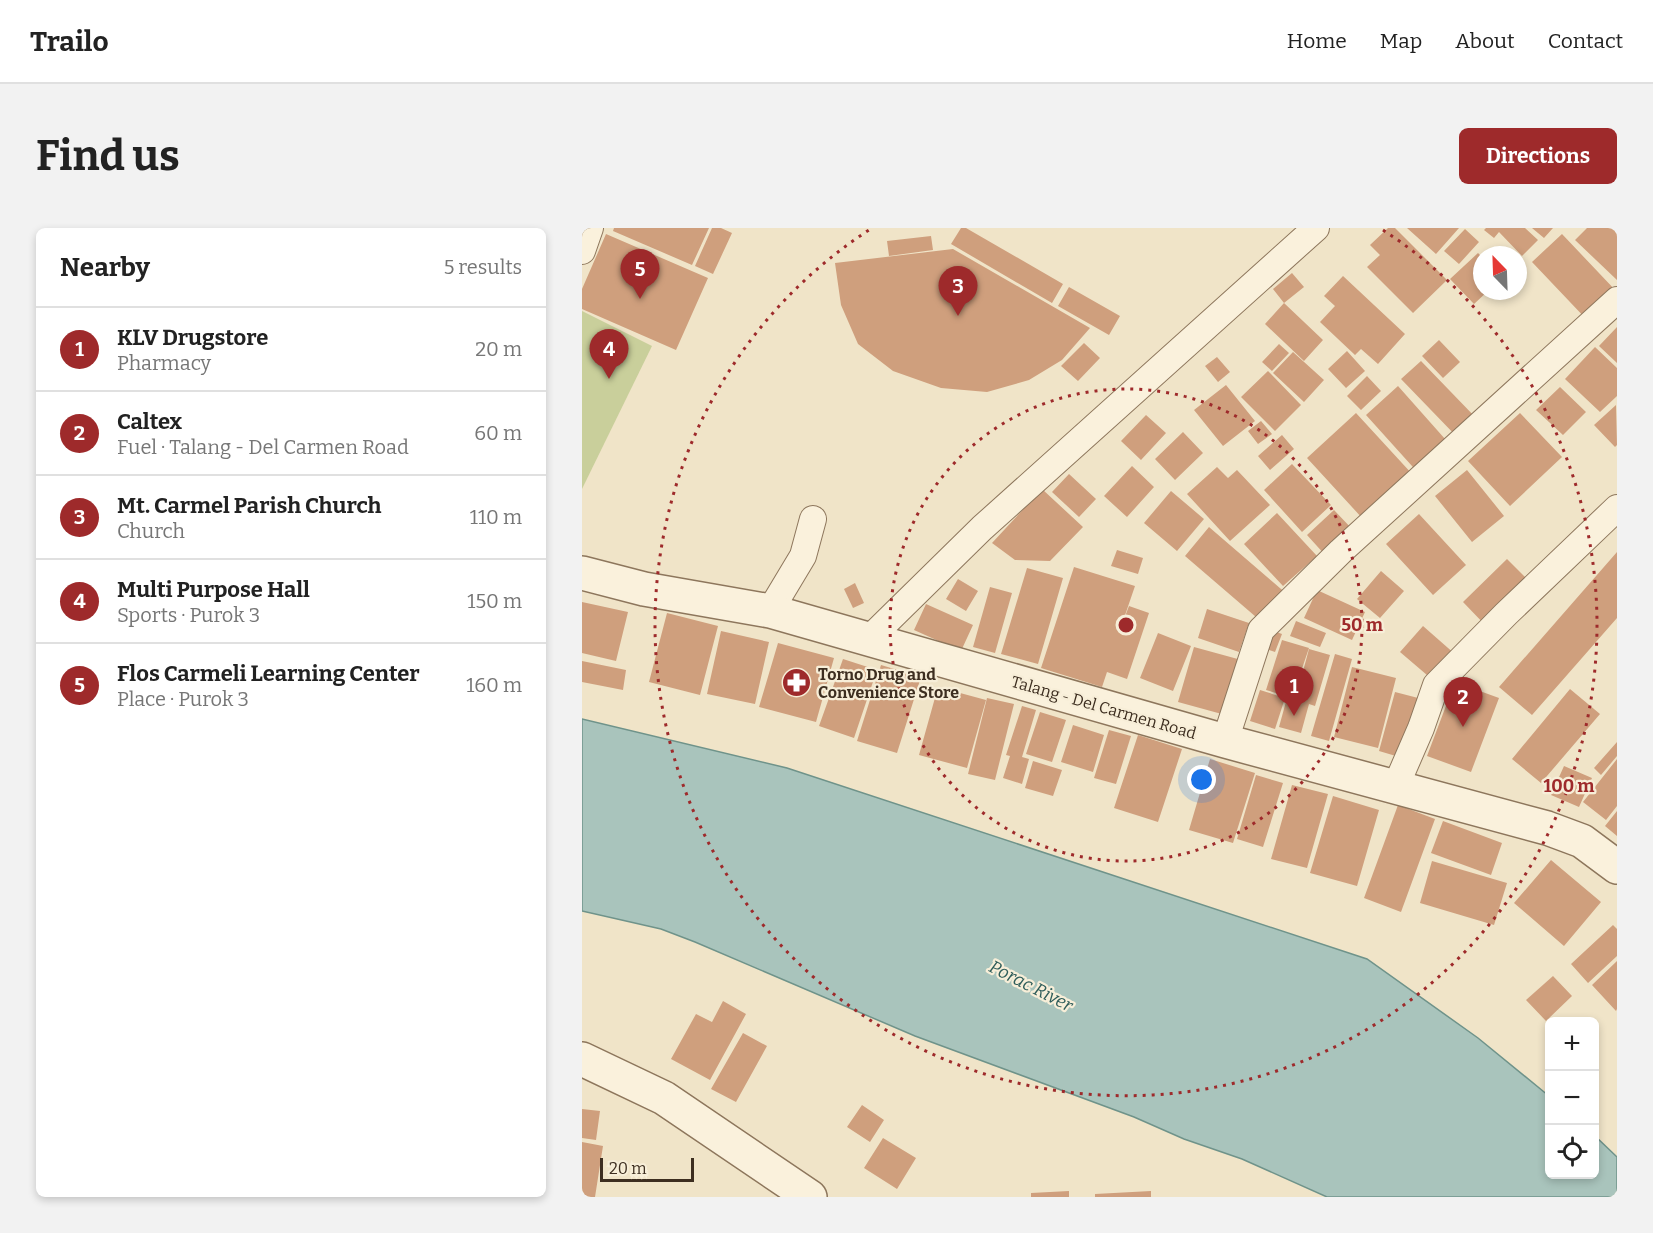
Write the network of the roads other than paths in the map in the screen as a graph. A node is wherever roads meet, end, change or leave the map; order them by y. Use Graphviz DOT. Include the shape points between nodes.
graph roads {
  1 [pos="590,228"];
  2 [pos="1316,228"];
  3 [pos="582,251"];
  4 [pos="1617,300"];
  5 [pos="1617,508"];
  6 [pos="813,519"];
  7 [pos="582,573"];
  8 [pos="770,611"];
  9 [pos="869,639"];
  10 [pos="1225,741"];
  11 [pos="1395,788"];
  12 [pos="1617,867"];
  13 [pos="582,1059"];
  14 [pos="810,1197"];
  1 -- 3 [label="street"];
  2 -- 9 [label="street" via="982,528"];
  4 -- 10 [label="street" via="1341,551 1261,630"];
  5 -- 11 [label="street" via="1436,684"];
  6 -- 8 [label="street" via="803,556"];
  7 -- 8 [label="street, Talang - Del Carmen Road" via="644,589"];
  8 -- 9 [label="street, Talang - Del Carmen Road"];
  9 -- 10 [label="street, Talang - Del Carmen Road"];
  10 -- 11 [label="street, Talang - Del Carmen Road"];
  11 -- 12 [label="street, Talang - Del Carmen Road" via="1547,828 1581,841"];
  13 -- 14 [label="street" via="664,1098"];
}
